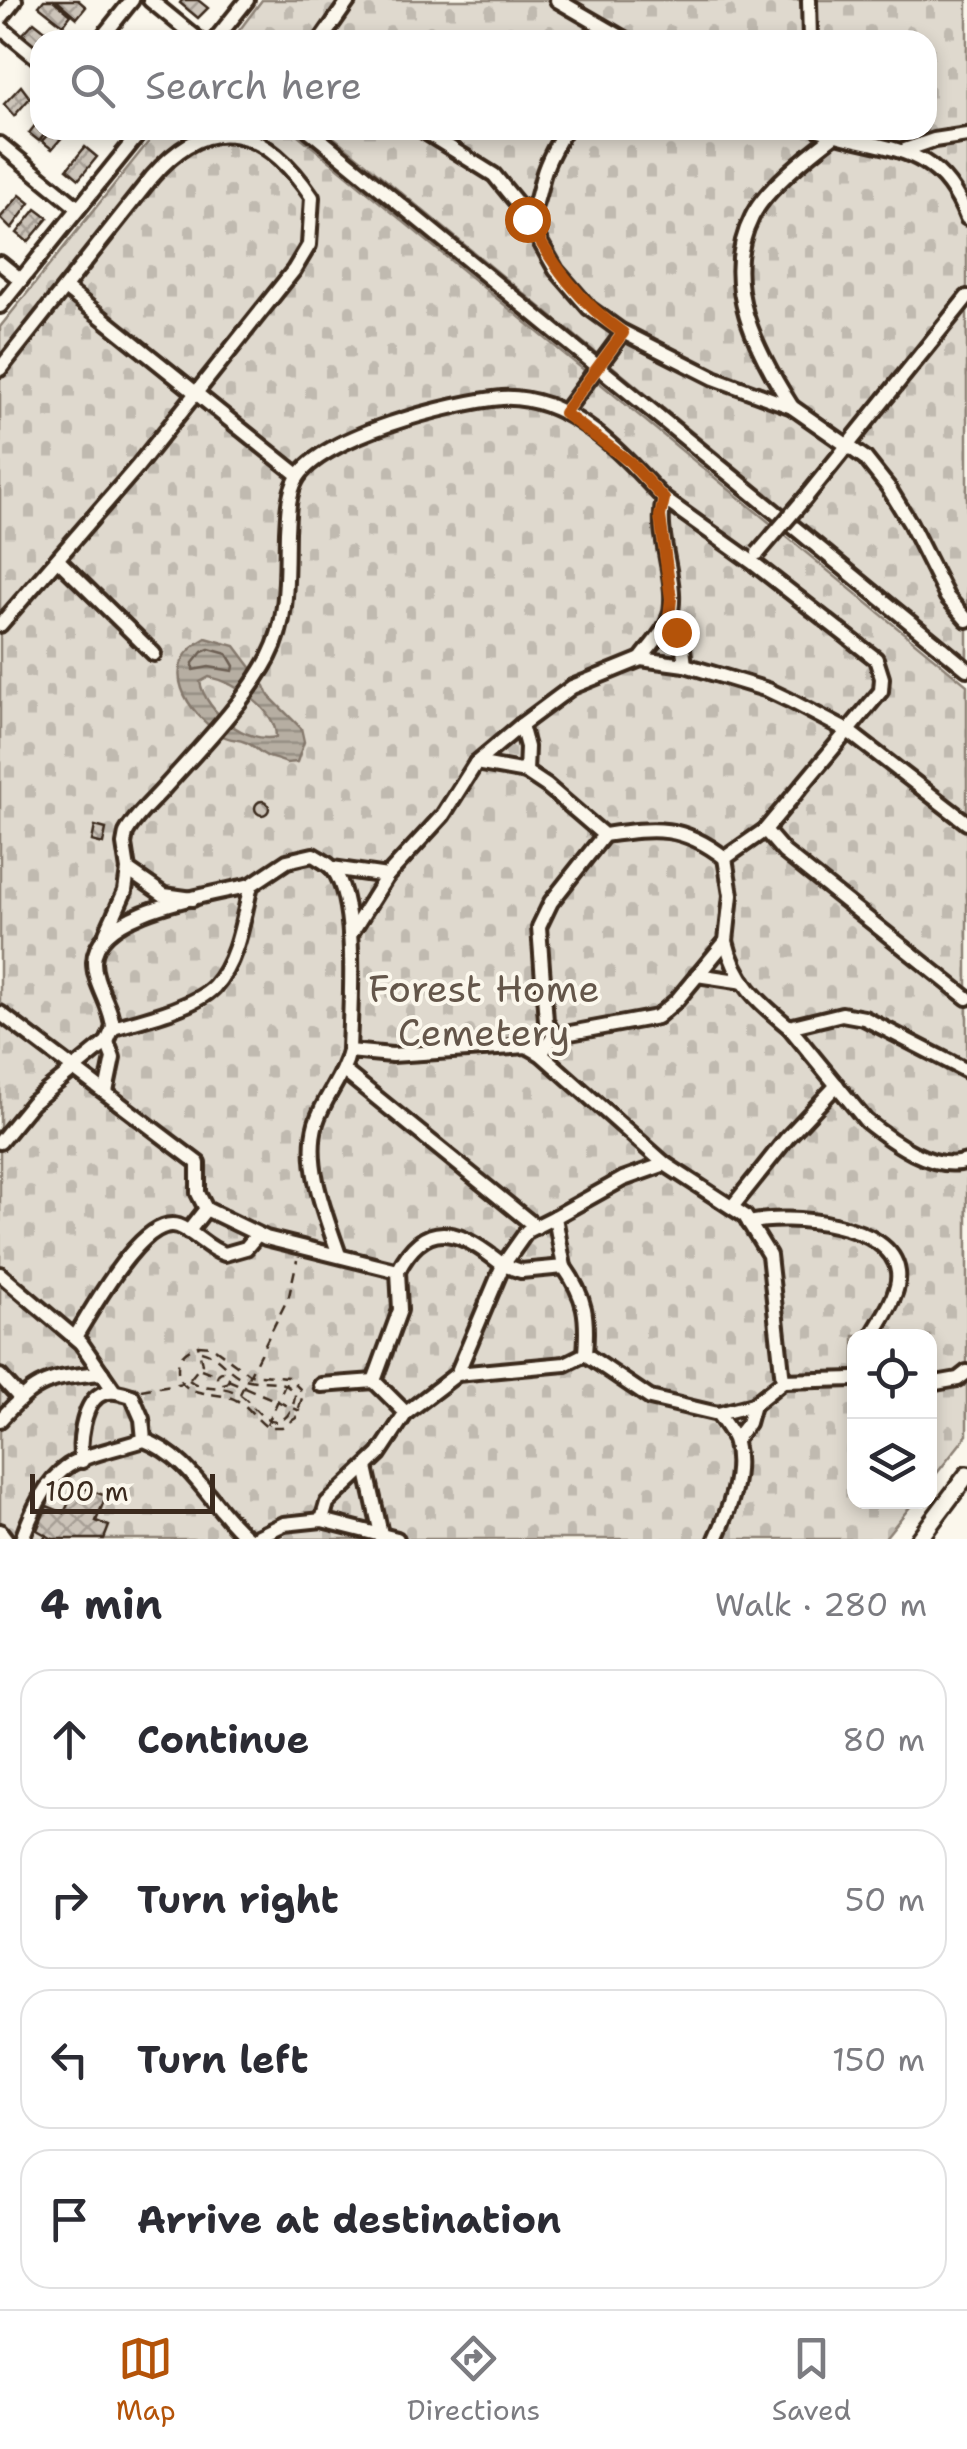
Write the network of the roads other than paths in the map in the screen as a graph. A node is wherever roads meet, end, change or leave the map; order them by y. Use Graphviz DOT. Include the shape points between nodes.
graph roads {
  1 [pos="16,0"];
  2 [pos="132,0"];
  3 [pos="150,0"];
  4 [pos="247,0"];
  5 [pos="350,0"];
  6 [pos="557,0"];
  7 [pos="809,0"];
  8 [pos="0,23"];
  9 [pos="108,30"];
  10 [pos="188,30"];
  11 [pos="223,30"];
  12 [pos="328,30"];
  13 [pos="609,30"];
  14 [pos="810,30"];
  15 [pos="30,51"];
  16 [pos="967,135"];
  17 [pos="129,140"];
  18 [pos="201,140"];
  19 [pos="254,140"];
  20 [pos="321,140"];
  21 [pos="438,140"];
  22 [pos="559,140"];
  23 [pos="829,140"];
  24 [pos="859,140"];
  25 [pos="0,144"];
  26 [pos="904,150"];
  27 [pos="78,208"];
  28 [pos="967,218"];
  29 [pos="527,219"];
  30 [pos="0,263"];
  31 [pos="20,280"];
  32 [pos="65,288"];
  33 [pos="967,297"];
  34 [pos="0,306"];
  35 [pos="623,333"];
  36 [pos="598,366"];
  37 [pos="0,369"];
  38 [pos="196,394"];
  39 [pos="792,407"];
  40 [pos="564,413"];
  41 [pos="847,446"];
  42 [pos="298,474"];
  43 [pos="664,499"];
  44 [pos="755,557"];
  45 [pos="58,560"];
  46 [pos="669,618"];
  47 [pos="967,620"];
  48 [pos="0,625"];
  49 [pos="154,654"];
  50 [pos="641,659"];
  51 [pos="684,665"];
  52 [pos="967,670"];
  53 [pos="520,725"];
  54 [pos="848,731"];
  55 [pos="476,763"];
  56 [pos="526,772"];
  57 [pos="967,823"];
  58 [pos="765,830"];
  59 [pos="604,835"];
  60 [pos="724,858"];
  61 [pos="332,868"];
  62 [pos="128,870"];
  63 [pos="387,876"];
  64 [pos="251,885"];
  65 [pos="193,899"];
  66 [pos="104,935"];
  67 [pos="350,935"];
  68 [pos="726,941"];
  69 [pos="697,976"];
  70 [pos="744,982"];
  71 [pos="967,998"];
  72 [pos="0,1013"];
  73 [pos="789,1027"];
  74 [pos="114,1028"];
  75 [pos="554,1036"];
  76 [pos="107,1042"];
  77 [pos="350,1051"];
  78 [pos="541,1054"];
  79 [pos="74,1068"];
  80 [pos="967,1071"];
  81 [pos="345,1072"];
  82 [pos="837,1085"];
  83 [pos="106,1092"];
  84 [pos="0,1142"];
  85 [pos="967,1162"];
  86 [pos="665,1164"];
  87 [pos="732,1207"];
  88 [pos="206,1209"];
  89 [pos="555,1216"];
  90 [pos="750,1223"];
  91 [pos="536,1227"];
  92 [pos="188,1232"];
  93 [pos="257,1235"];
  94 [pos="339,1256"];
  95 [pos="504,1265"];
  96 [pos="564,1267"];
  97 [pos="398,1271"];
  98 [pos="0,1274"];
  99 [pos="875,1329"];
  100 [pos="75,1337"];
  101 [pos="586,1354"];
  102 [pos="967,1372"];
  103 [pos="102,1373"];
  104 [pos="458,1374"];
  105 [pos="0,1376"];
  106 [pos="847,1378"];
  107 [pos="374,1381"];
  108 [pos="783,1381"];
  109 [pos="937,1383"];
  110 [pos="320,1385"];
  111 [pos="114,1391"];
  112 [pos="20,1398"];
  113 [pos="754,1405"];
  114 [pos="406,1413"];
  115 [pos="718,1414"];
  116 [pos="0,1420"];
  117 [pos="144,1440"];
  118 [pos="735,1440"];
  119 [pos="82,1461"];
  120 [pos="366,1467"];
  121 [pos="967,1475"];
  122 [pos="322,1520"];
  123 [pos="0,1531"];
  124 [pos="381,1534"];
  125 [pos="6,1539"];
  126 [pos="22,1539"];
  127 [pos="251,1539"];
  128 [pos="396,1539"];
  129 [pos="716,1539"];
  130 [pos="919,1539"];
  1 -- 8 [label="street"];
  2 -- 9 [label="street"];
  3 -- 10 [label="street"];
  4 -- 11 [label="street"];
  5 -- 12 [label="street"];
  6 -- 13 [label="street"];
  7 -- 14 [label="street"];
  8 -- 15 [label="street"];
  16 -- 26 [label="street"];
  17 -- 27 [label="street"];
  18 -- 32 [label="street" via="164,162"];
  19 -- 38 [label="street" via="281,156 312,197 308,245"];
  20 -- 36 [label="street"];
  21 -- 29 [label="street" via="494,174"];
  22 -- 29 [label="street"];
  23 -- 39 [label="street" via="752,214 741,246 745,315 760,357"];
  24 -- 26 [label="street"];
  25 -- 27 [label="street"];
  26 -- 28 [label="street" via="946,181"];
  27 -- 31 [label="street"];
  29 -- 35 [label="street" via="556,270 589,308"];
  30 -- 31 [label="street"];
  31 -- 34 [label="street"];
  32 -- 37 [label="street"];
  32 -- 38 [label="street"];
  33 -- 41 [label="street"];
  35 -- 36 [label="street"];
  35 -- 39 [label="street"];
  36 -- 40 [label="street"];
  36 -- 52 [label="street"];
  38 -- 42 [label="street"];
  38 -- 45 [label="street"];
  39 -- 41 [label="street"];
  40 -- 42 [label="street" via="502,398 418,413 370,431"];
  40 -- 43 [label="street" via="630,462"];
  41 -- 44 [label="street, bridge"];
  41 -- 47 [label="street" via="888,487 947,598"];
  42 -- 62 [label="street" via="288,513 280,635 200,748 130,826 124,844"];
  43 -- 44 [label="street"];
  43 -- 46 [label="street"];
  44 -- 54 [label="street" via="876,660 881,690"];
  45 -- 48 [label="street"];
  45 -- 49 [label="street"];
  46 -- 50 [label="street"];
  46 -- 51 [label="street"];
  50 -- 51 [label="street"];
  50 -- 53 [label="street" via="572,687"];
  51 -- 54 [label="street" via="768,690"];
  53 -- 55 [label="street"];
  53 -- 56 [label="street"];
  54 -- 57 [label="street"];
  54 -- 58 [label="street"];
  55 -- 56 [label="street"];
  55 -- 63 [label="street" via="444,815"];
  56 -- 59 [label="street"];
  58 -- 60 [label="street"];
  58 -- 71 [label="street"];
  59 -- 60 [label="street" via="655,828 682,833"];
  59 -- 75 [label="street" via="550,902 539,927 546,1021"];
  60 -- 68 [label="street" via="731,895"];
  61 -- 63 [label="street"];
  61 -- 64 [label="street" via="313,855 287,860"];
  61 -- 67 [label="street"];
  62 -- 65 [label="street" via="164,894"];
  62 -- 66 [label="street"];
  63 -- 67 [label="street"];
  64 -- 65 [label="street"];
  64 -- 74 [label="street" via="234,949 214,987"];
  65 -- 66 [label="street" via="122,921"];
  66 -- 74 [label="street" via="94,968"];
  67 -- 77 [label="street"];
  68 -- 69 [label="street"];
  68 -- 70 [label="street" via="731,966"];
  69 -- 70 [label="street"];
  69 -- 75 [label="street" via="656,1017"];
  70 -- 73 [label="street"];
  72 -- 79 [label="street"];
  73 -- 80 [label="street" via="842,1014 864,1018"];
  73 -- 82 [label="street"];
  74 -- 76 [label="street"];
  75 -- 78 [label="street"];
  76 -- 79 [label="street"];
  76 -- 83 [label="street" via="114,1058"];
  77 -- 78 [label="street" via="392,1055 527,1046"];
  77 -- 81 [label="street"];
  78 -- 86 [label="street"];
  79 -- 83 [label="street"];
  79 -- 84 [label="street"];
  81 -- 91 [label="street"];
  81 -- 94 [label="street" via="316,1124 314,1146 315,1176"];
  82 -- 85 [label="street" via="866,1121 904,1146 945,1164"];
  82 -- 87 [label="street"];
  83 -- 88 [label="street" via="198,1162 198,1193"];
  86 -- 87 [label="street"];
  86 -- 89 [label="street"];
  87 -- 90 [label="street"];
  88 -- 92 [label="street"];
  88 -- 93 [label="street"];
  89 -- 91 [label="street"];
  89 -- 96 [label="street"];
  90 -- 99 [label="street" via="768,1218 827,1226 888,1248 898,1282"];
  90 -- 108 [label="street" via="768,1254"];
  91 -- 95 [label="street"];
  92 -- 93 [label="street" via="225,1254 246,1248"];
  92 -- 100 [label="street" via="170,1224 150,1232"];
  93 -- 94 [label="street"];
  94 -- 97 [label="street"];
  95 -- 96 [label="street" via="521,1271"];
  95 -- 97 [label="street" via="451,1232 417,1244"];
  95 -- 104 [label="street"];
  96 -- 101 [label="street" via="588,1317"];
  97 -- 107 [label="street" via="400,1310"];
  98 -- 100 [label="street"];
  100 -- 103 [label="street"];
  101 -- 104 [label="street" via="564,1364"];
  101 -- 115 [label="street" via="650,1398"];
  102 -- 109 [label="street"];
  103 -- 111 [label="street"];
  103 -- 112 [label="street" via="46,1380"];
  104 -- 114 [label="street"];
  105 -- 112 [label="street"];
  106 -- 108 [label="street"];
  107 -- 110 [label="street"];
  107 -- 114 [label="street"];
  108 -- 113 [label="street"];
  111 -- 117 [label="street" via="132,1396"];
  111 -- 119 [label="street" via="90,1406"];
  112 -- 116 [label="street"];
  113 -- 115 [label="street"];
  113 -- 118 [label="street"];
  114 -- 120 [label="street"];
  115 -- 118 [label="street"];
  117 -- 119 [label="street"];
  117 -- 127 [label="street" via="192,1472"];
  118 -- 129 [label="street" via="732,1500"];
  119 -- 126 [label="street" via="46,1490"];
  120 -- 122 [label="street" via="327,1503"];
  120 -- 124 [label="street"];
  121 -- 130 [label="main road"];
  122 -- 124 [label="street"];
  122 -- 127 [label="street" via="284,1524"];
  123 -- 125 [label="street"];
  124 -- 128 [label="street"];
}
